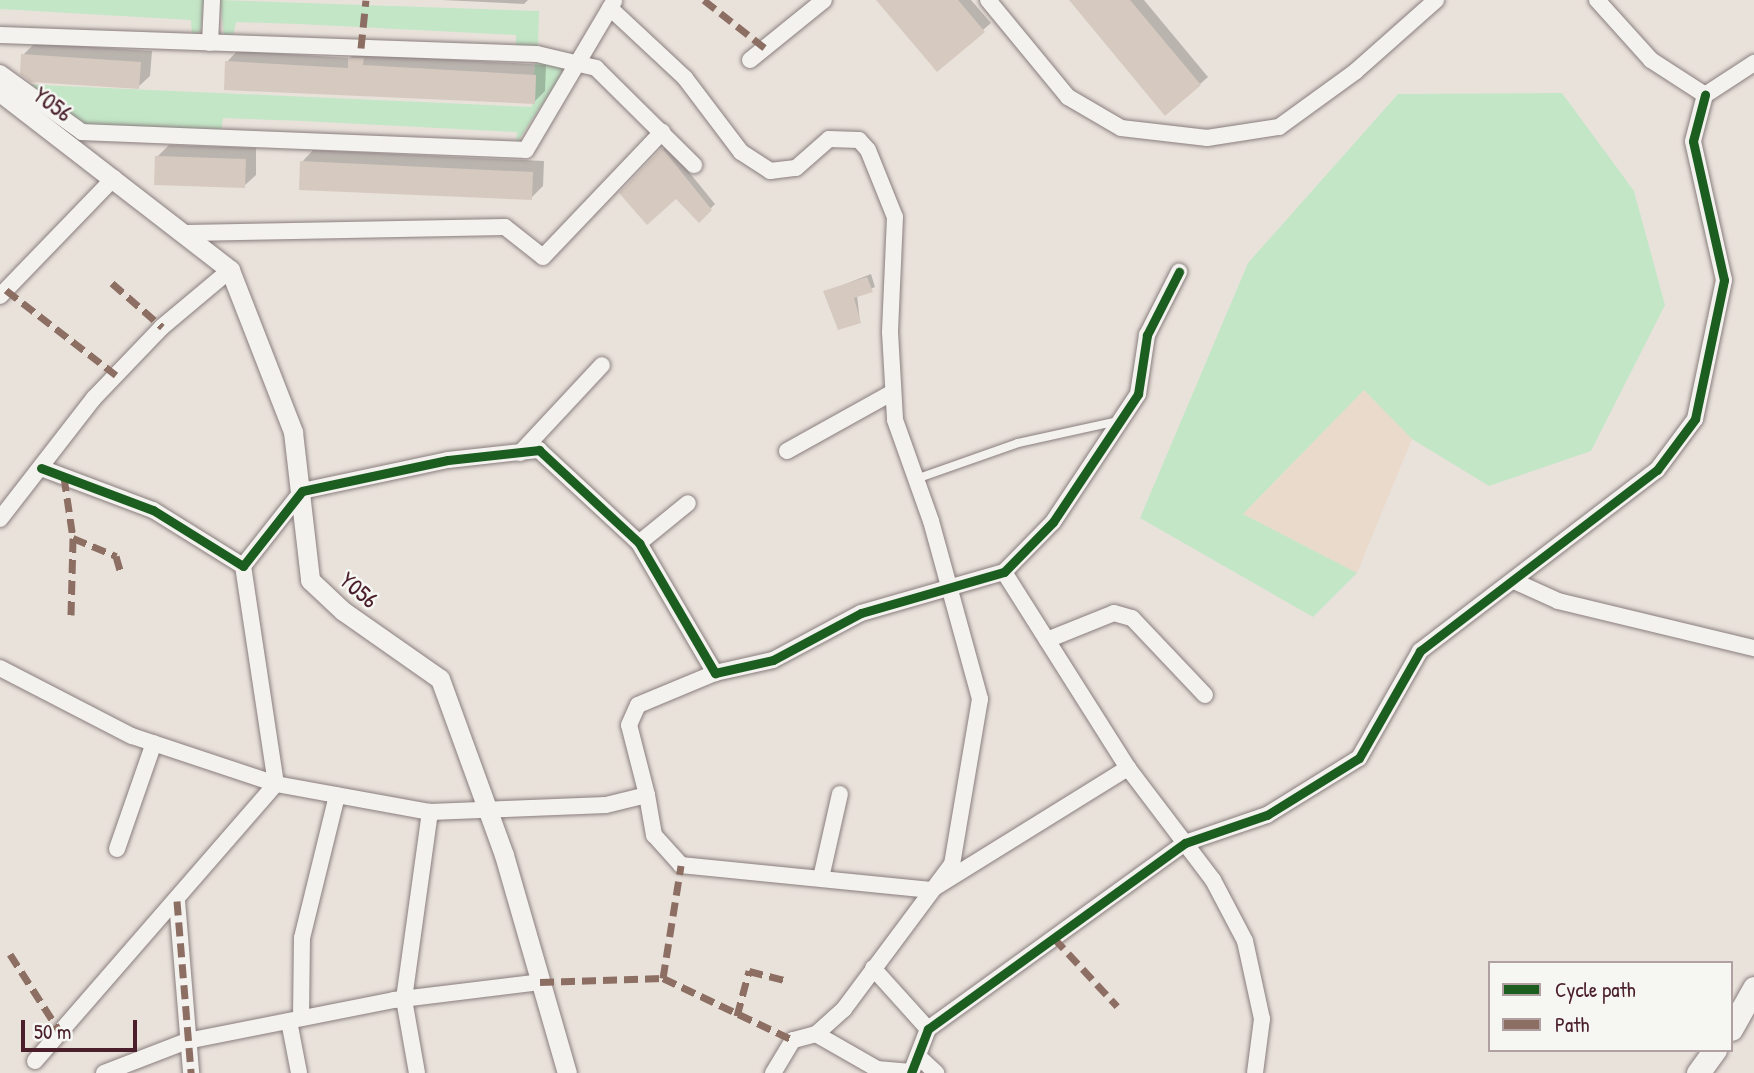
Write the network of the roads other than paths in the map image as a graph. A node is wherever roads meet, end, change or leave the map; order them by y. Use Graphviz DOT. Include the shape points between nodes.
graph roads {
  1 [pos="212,0"];
  2 [pos="824,0"];
  3 [pos="988,0"];
  4 [pos="1436,0"];
  5 [pos="1598,0"];
  6 [pos="612,4"];
  7 [pos="0,35"];
  8 [pos="210,43"];
  9 [pos="750,60"];
  10 [pos="576,62"];
  11 [pos="1754,63"];
  12 [pos="0,73"];
  13 [pos="0,92"];
  14 [pos="1705,95"];
  15 [pos="662,132"];
  16 [pos="694,165"];
  17 [pos="114,178"];
  18 [pos="187,233"];
  19 [pos="230,270"];
  20 [pos="1179,272"];
  21 [pos="0,296"];
  22 [pos="602,365"];
  23 [pos="893,392"];
  24 [pos="1120,420"];
  25 [pos="787,451"];
  26 [pos="520,453"];
  27 [pos="41,468"];
  28 [pos="916,479"];
  29 [pos="302,491"];
  30 [pos="688,503"];
  31 [pos="0,519"];
  32 [pos="639,543"];
  33 [pos="243,566"];
  34 [pos="1004,572"];
  35 [pos="1514,581"];
  36 [pos="951,585"];
  37 [pos="1047,640"];
  38 [pos="1754,648"];
  39 [pos="0,668"];
  40 [pos="715,673"];
  41 [pos="1205,695"];
  42 [pos="153,743"];
  43 [pos="1128,768"];
  44 [pos="276,784"];
  45 [pos="840,794"];
  46 [pos="337,795"];
  47 [pos="648,795"];
  48 [pos="488,811"];
  49 [pos="430,812"];
  50 [pos="1185,843"];
  51 [pos="117,849"];
  52 [pos="821,878"];
  53 [pos="931,890"];
  54 [pos="177,901"];
  55 [pos="873,968"];
  56 [pos="540,982"];
  57 [pos="1754,988"];
  58 [pos="404,999"];
  59 [pos="295,1019"];
  60 [pos="1733,1025"];
  61 [pos="928,1029"];
  62 [pos="816,1034"];
  63 [pos="187,1041"];
  64 [pos="1714,1052"];
  65 [pos="918,1056"];
  66 [pos="35,1061"];
  67 [pos="104,1073"];
  68 [pos="191,1073"];
  69 [pos="299,1073"];
  70 [pos="417,1073"];
  71 [pos="567,1073"];
  72 [pos="773,1073"];
  73 [pos="911,1073"];
  74 [pos="936,1073"];
  75 [pos="1255,1073"];
  76 [pos="1698,1073"];
  1 -- 8 [label="street"];
  2 -- 9 [label="street"];
  3 -- 4 [label="street" via="1068,97 1121,128 1207,138 1279,127 1356,71"];
  5 -- 14 [label="street" via="1651,60"];
  6 -- 10 [label="street"];
  6 -- 23 [label="street" via="685,78 741,152 770,171 796,168 829,139 859,139 868,150 895,217"];
  7 -- 8 [label="street"];
  8 -- 10 [label="street" via="537,54"];
  10 -- 12 [label="street" via="526,150 82,132"];
  10 -- 15 [label="street" via="596,68"];
  11 -- 14 [label="street"];
  13 -- 17 [label="street, Y056 / Y056"];
  14 -- 35 [label="street" via="1693,141 1724,280 1695,419 1657,470"];
  15 -- 16 [label="street"];
  15 -- 18 [label="street" via="543,257 505,227"];
  17 -- 18 [label="street, Y056 / Y056"];
  17 -- 21 [label="street"];
  18 -- 19 [label="street, Y056 / Y056"];
  19 -- 27 [label="street" via="101,390"];
  19 -- 29 [label="street, Y056 / Y056" via="293,432"];
  20 -- 24 [label="street" via="1147,335 1138,394"];
  22 -- 26 [label="street"];
  23 -- 25 [label="street"];
  23 -- 28 [label="street" via="895,420"];
  24 -- 28 [label="lane" via="1018,443"];
  24 -- 34 [label="street" via="1053,522"];
  26 -- 29 [label="street" via="448,460"];
  26 -- 32 [label="street" via="539,450"];
  27 -- 31 [label="street"];
  27 -- 33 [label="street" via="153,510"];
  28 -- 36 [label="street"];
  29 -- 33 [label="street"];
  29 -- 48 [label="street, Y056 / Y056" via="310,580 342,611 440,680"];
  30 -- 32 [label="street"];
  32 -- 40 [label="street"];
  33 -- 44 [label="street"];
  34 -- 36 [label="street"];
  34 -- 37 [label="street"];
  35 -- 38 [label="street" via="1558,601"];
  35 -- 50 [label="street" via="1420,651 1359,758 1266,815"];
  36 -- 40 [label="street" via="860,613 773,660"];
  36 -- 53 [label="street" via="980,699 951,864"];
  37 -- 41 [label="street" via="1114,613 1132,618"];
  37 -- 43 [label="street"];
  39 -- 42 [label="street"];
  40 -- 47 [label="street" via="638,705 629,725"];
  42 -- 44 [label="street"];
  42 -- 51 [label="street"];
  43 -- 50 [label="street"];
  43 -- 53 [label="street"];
  44 -- 46 [label="street"];
  44 -- 54 [label="street"];
  45 -- 52 [label="street"];
  46 -- 49 [label="street"];
  46 -- 59 [label="street" via="302,938"];
  47 -- 48 [label="street" via="606,805"];
  47 -- 52 [label="street" via="654,835 681,865"];
  48 -- 49 [label="street"];
  48 -- 56 [label="street, Y056 / Y056"];
  49 -- 58 [label="street"];
  50 -- 61 [label="street"];
  50 -- 75 [label="street" via="1213,880 1245,941 1262,1019"];
  52 -- 53 [label="street"];
  53 -- 55 [label="street"];
  54 -- 63 [label="street"];
  54 -- 66 [label="street"];
  55 -- 61 [label="street"];
  55 -- 62 [label="street" via="844,1009"];
  56 -- 58 [label="street"];
  56 -- 71 [label="street, Y056 / Y056"];
  57 -- 60 [label="main road"];
  58 -- 59 [label="street"];
  58 -- 70 [label="street"];
  59 -- 63 [label="street"];
  59 -- 69 [label="street"];
  61 -- 65 [label="street"];
  62 -- 72 [label="street" via="793,1040"];
  62 -- 73 [label="street" via="877,1069"];
  63 -- 67 [label="street"];
  63 -- 68 [label="street"];
  64 -- 76 [label="main road"];
  65 -- 73 [label="street"];
  65 -- 74 [label="street"];
}
